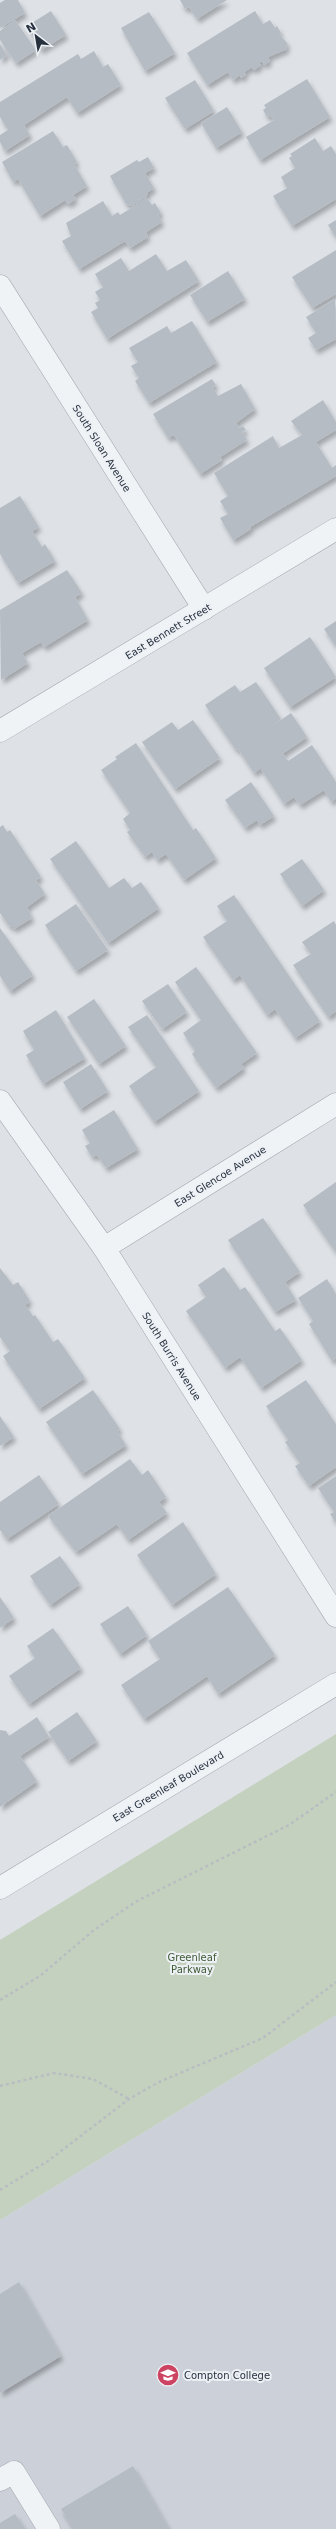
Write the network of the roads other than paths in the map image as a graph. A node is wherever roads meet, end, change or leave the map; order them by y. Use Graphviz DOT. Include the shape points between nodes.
graph roads {
  1 [pos="0,286"];
  2 [pos="336,529"];
  3 [pos="204,609"];
  4 [pos="0,731"];
  5 [pos="0,1102"];
  6 [pos="336,1104"];
  7 [pos="104,1248"];
  8 [pos="336,1616"];
  9 [pos="336,1684"];
  10 [pos="0,1888"];
  11 [pos="0,2480"];
  12 [pos="49,2529"];
  1 -- 3 [label="street, South Sloan Avenue"];
  2 -- 3 [label="street, East Bennett Street"];
  3 -- 4 [label="street, East Bennett Street"];
  5 -- 7 [label="street, South Burris Avenue"];
  6 -- 7 [label="street, East Glencoe Avenue"];
  7 -- 8 [label="street, South Burris Avenue"];
  9 -- 10 [label="street, East Greenleaf Boulevard"];
  11 -- 12 [label="street" via="14,2472"];
}
